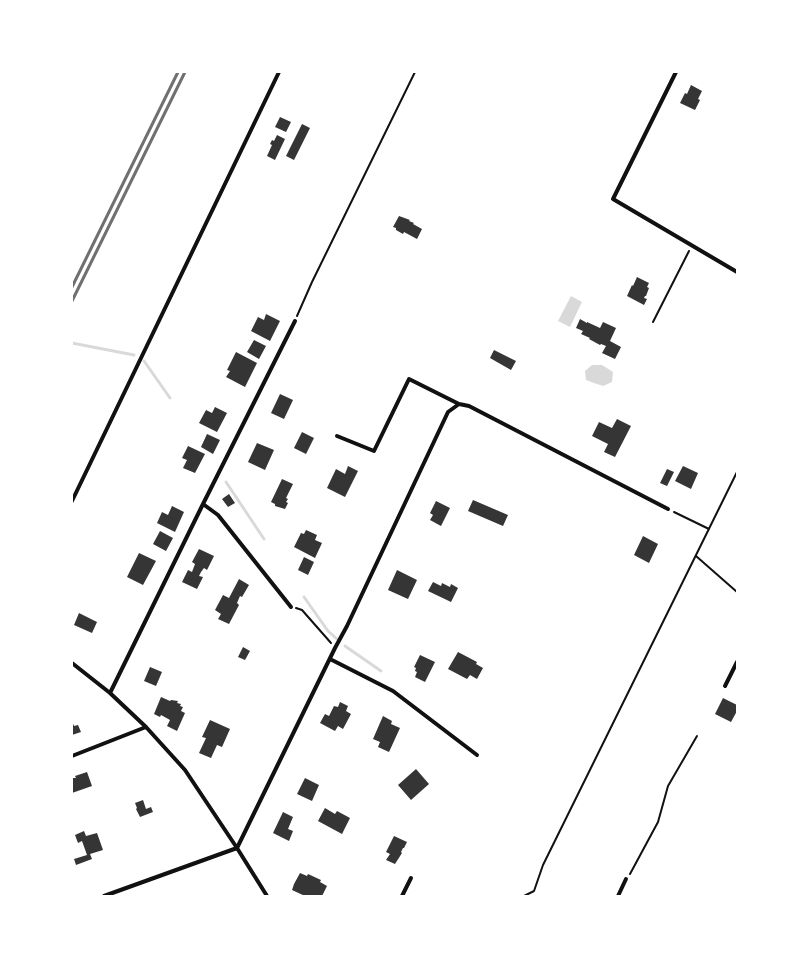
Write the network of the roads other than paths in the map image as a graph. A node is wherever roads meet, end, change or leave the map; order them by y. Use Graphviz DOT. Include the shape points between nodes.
graph roads {
  1 [pos="279,72"];
  2 [pos="676,72"];
  3 [pos="737,272"];
  4 [pos="295,320"];
  5 [pos="459,404"];
  6 [pos="337,436"];
  7 [pos="72,501"];
  8 [pos="203,504"];
  9 [pos="668,508"];
  10 [pos="291,607"];
  11 [pos="330,660"];
  12 [pos="737,662"];
  13 [pos="72,663"];
  14 [pos="725,686"];
  15 [pos="110,693"];
  16 [pos="146,727"];
  17 [pos="477,755"];
  18 [pos="72,756"];
  19 [pos="237,848"];
  20 [pos="411,878"];
  21 [pos="626,880"];
  22 [pos="104,896"];
  23 [pos="267,896"];
  24 [pos="402,896"];
  25 [pos="618,896"];
  1 -- 7 [label="street"];
  2 -- 3 [label="street" via="613,199"];
  4 -- 8 [label="street"];
  5 -- 6 [label="street" via="409,379 374,451"];
  5 -- 9 [label="street" via="469,406"];
  5 -- 11 [label="street" via="448,412"];
  8 -- 10 [label="street" via="218,515"];
  8 -- 15 [label="street"];
  11 -- 17 [label="street" via="392,691"];
  11 -- 19 [label="street"];
  12 -- 14 [label="street"];
  13 -- 15 [label="street"];
  15 -- 16 [label="street"];
  16 -- 18 [label="street"];
  16 -- 19 [label="street" via="185,770"];
  19 -- 22 [label="street"];
  19 -- 23 [label="street"];
  20 -- 24 [label="street"];
  21 -- 25 [label="street"];
}
